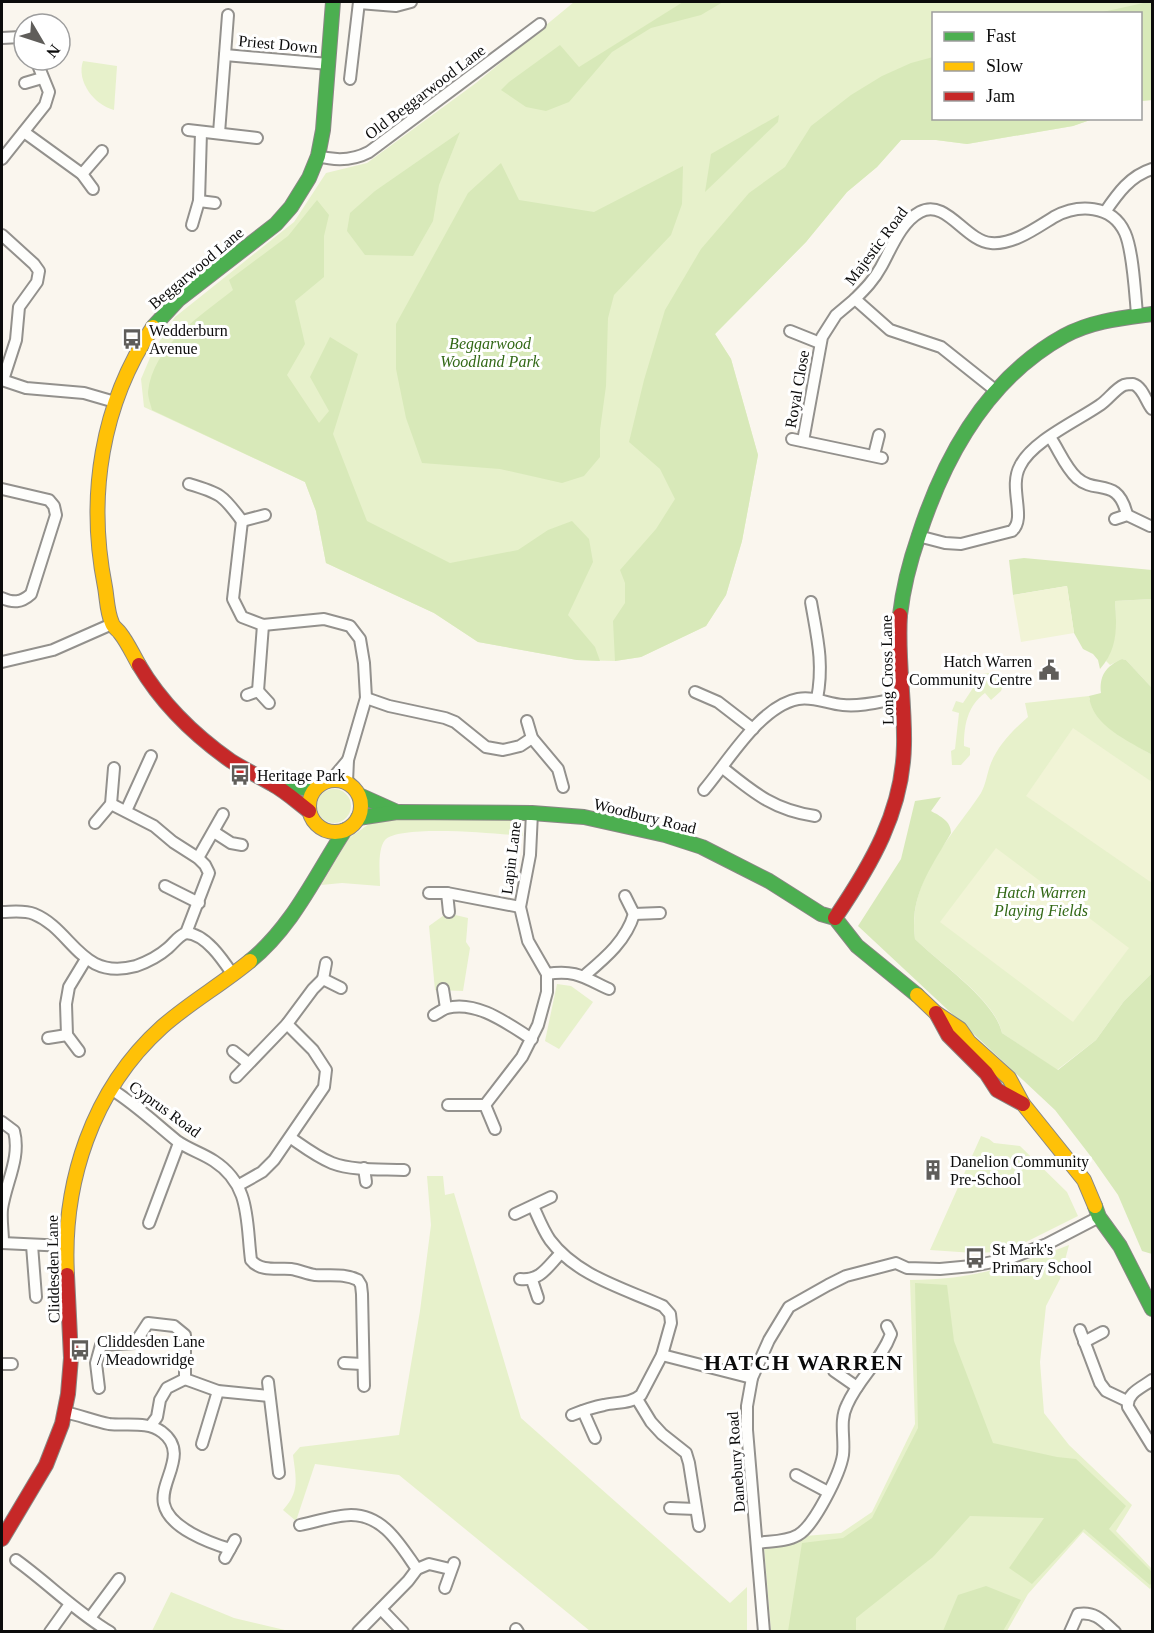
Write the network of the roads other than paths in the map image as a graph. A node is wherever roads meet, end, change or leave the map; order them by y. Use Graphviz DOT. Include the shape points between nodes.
graph roads {
  1 [pos="333,2"];
  2 [pos="359,2"];
  3 [pos="411,2"];
  4 [pos="228,15"];
  5 [pos="540,24"];
  6 [pos="225,55"];
  7 [pos="328,64"];
  8 [pos="40,72"];
  9 [pos="42,78"];
  10 [pos="350,79"];
  11 [pos="25,83"];
  12 [pos="188,130"];
  13 [pos="24,132"];
  14 [pos="201,132"];
  15 [pos="219,134"];
  16 [pos="257,138"];
  17 [pos="102,152"];
  18 [pos="318,156"];
  19 [pos="2,159"];
  20 [pos="1152,169"];
  21 [pos="82,174"];
  22 [pos="93,189"];
  23 [pos="199,201"];
  24 [pos="215,203"];
  25 [pos="1106,212"];
  26 [pos="192,225"];
  27 [pos="2,235"];
  28 [pos="855,299"];
  29 [pos="1137,314"];
  30 [pos="1152,314"];
  31 [pos="790,331"];
  32 [pos="820,343"];
  33 [pos="2,380"];
  34 [pos="995,390"];
  35 [pos="115,402"];
  36 [pos="1152,409"];
  37 [pos="879,435"];
  38 [pos="1050,437"];
  39 [pos="189,484"];
  40 [pos="2,489"];
  41 [pos="265,515"];
  42 [pos="1127,515"];
  43 [pos="1115,519"];
  44 [pos="242,521"];
  45 [pos="1150,526"];
  46 [pos="918,536"];
  47 [pos="2,598"];
  48 [pos="811,602"];
  49 [pos="112,624"];
  50 [pos="263,625"];
  51 [pos="2,662"];
  52 [pos="258,691"];
  53 [pos="695,692"];
  54 [pos="248,695"];
  55 [pos="366,698"];
  56 [pos="902,698"];
  57 [pos="817,699"];
  58 [pos="269,703"];
  59 [pos="526,721"];
  60 [pos="753,729"];
  61 [pos="532,738"];
  62 [pos="151,756"];
  63 [pos="348,760"];
  64 [pos="114,768"];
  65 [pos="723,768"];
  66 [pos="332,779"];
  67 [pos="347,782"];
  68 [pos="274,785"];
  69 [pos="563,787"];
  70 [pos="315,789"];
  71 [pos="704,790"];
  72 [pos="359,795"];
  73 [pos="111,804"];
  74 [pos="126,811"];
  75 [pos="309,811"];
  76 [pos="397,812"];
  77 [pos="532,813"];
  78 [pos="223,814"];
  79 [pos="815,816"];
  80 [pos="358,818"];
  81 [pos="95,823"];
  82 [pos="316,824"];
  83 [pos="345,830"];
  84 [pos="214,832"];
  85 [pos="242,845"];
  86 [pos="198,858"];
  87 [pos="324,863"];
  88 [pos="165,886"];
  89 [pos="429,892"];
  90 [pos="447,893"];
  91 [pos="625,896"];
  92 [pos="199,903"];
  93 [pos="520,907"];
  94 [pos="2,912"];
  95 [pos="449,912"];
  96 [pos="660,913"];
  97 [pos="634,914"];
  98 [pos="835,918"];
  99 [pos="186,933"];
  100 [pos="86,959"];
  101 [pos="326,963"];
  102 [pos="547,974"];
  103 [pos="233,975"];
  104 [pos="585,976"];
  105 [pos="323,980"];
  106 [pos="340,988"];
  107 [pos="443,989"];
  108 [pos="609,989"];
  109 [pos="446,1008"];
  110 [pos="434,1015"];
  111 [pos="286,1024"];
  112 [pos="67,1035"];
  113 [pos="48,1038"];
  114 [pos="532,1039"];
  115 [pos="79,1051"];
  116 [pos="233,1051"];
  117 [pos="248,1063"];
  118 [pos="236,1077"];
  119 [pos="111,1089"];
  120 [pos="448,1105"];
  121 [pos="485,1105"];
  122 [pos="2,1122"];
  123 [pos="495,1129"];
  124 [pos="291,1138"];
  125 [pos="179,1143"];
  126 [pos="364,1168"];
  127 [pos="404,1170"];
  128 [pos="366,1182"];
  129 [pos="239,1185"];
  130 [pos="149,1190"];
  131 [pos="160,1197"];
  132 [pos="551,1197"];
  133 [pos="533,1206"];
  134 [pos="515,1214"];
  135 [pos="1099,1217"];
  136 [pos="149,1223"];
  137 [pos="2,1242"];
  138 [pos="32,1245"];
  139 [pos="66,1246"];
  140 [pos="561,1253"];
  141 [pos="520,1279"];
  142 [pos="532,1280"];
  143 [pos="36,1297"];
  144 [pos="538,1298"];
  145 [pos="1152,1309"];
  146 [pos="142,1311"];
  147 [pos="148,1323"];
  148 [pos="886,1326"];
  149 [pos="1080,1330"];
  150 [pos="1103,1332"];
  151 [pos="1084,1342"];
  152 [pos="662,1355"];
  153 [pos="344,1363"];
  154 [pos="362,1364"];
  155 [pos="834,1371"];
  156 [pos="752,1378"];
  157 [pos="185,1379"];
  158 [pos="1152,1380"];
  159 [pos="268,1382"];
  160 [pos="364,1386"];
  161 [pos="857,1387"];
  162 [pos="99,1388"];
  163 [pos="218,1392"];
  164 [pos="269,1396"];
  165 [pos="637,1399"];
  166 [pos="1127,1401"];
  167 [pos="64,1412"];
  168 [pos="151,1425"];
  169 [pos="595,1438"];
  170 [pos="202,1444"];
  171 [pos="1152,1446"];
  172 [pos="279,1473"];
  173 [pos="796,1475"];
  174 [pos="828,1492"];
  175 [pos="670,1508"];
  176 [pos="696,1509"];
  177 [pos="300,1525"];
  178 [pos="699,1526"];
  179 [pos="2,1539"];
  180 [pos="757,1543"];
  181 [pos="230,1549"];
  182 [pos="16,1560"];
  183 [pos="417,1569"];
  184 [pos="119,1579"];
  185 [pos="445,1588"];
  186 [pos="70,1604"];
  187 [pos="381,1609"];
  188 [pos="90,1618"];
  189 [pos="50,1632"];
  190 [pos="110,1632"];
  191 [pos="358,1632"];
  192 [pos="404,1632"];
  193 [pos="764,1632"];
  194 [pos="1070,1632"];
  195 [pos="1115,1632"];
  1 -- 7 [label="street, Beggarwood Lane"];
  2 -- 3 [label="street" via="396,6"];
  2 -- 10 [label="street"];
  4 -- 6 [label="street, Priest Down"];
  5 -- 18 [label="street, Old Beggarwood Lane" via="369,152 349,159"];
  6 -- 7 [label="street, Priest Down"];
  6 -- 15 [label="street, Priest Down"];
  7 -- 18 [label="street, Beggarwood Lane"];
  8 -- 9 [label="street"];
  9 -- 11 [label="street"];
  9 -- 13 [label="street" via="49,92 45,105"];
  12 -- 14 [label="street"];
  13 -- 19 [label="street"];
  13 -- 21 [label="street"];
  14 -- 15 [label="street"];
  14 -- 23 [label="street"];
  15 -- 16 [label="street"];
  17 -- 21 [label="street"];
  18 -- 35 [label="street, Beggarwood Lane" via="304,188 281,219 156,322 138,349"];
  20 -- 25 [label="street" via="1132,178"];
  21 -- 22 [label="street"];
  23 -- 24 [label="street"];
  23 -- 26 [label="street"];
  25 -- 28 [label="street, Majestic Road" via="1075,208 1024,234 992,243 975,238 938,210 927,209 911,219 874,279"];
  25 -- 29 [label="street" via="1126,233"];
  27 -- 33 [label="street" via="39,271 37,282 19,307 16,340"];
  28 -- 32 [label="street, Royal Close" via="832,320"];
  28 -- 34 [label="street, Majestic Road" via="890,330 941,347"];
  29 -- 30 [label="street, Long Cross Lane"];
  29 -- 34 [label="street, Long Cross Lane" via="1067,334 1028,358"];
  31 -- 32 [label="street, Royal Close"];
  32 -- 37 [label="street, Royal Close" via="798,440 878,456"];
  33 -- 35 [label="street" via="26,388 84,393"];
  34 -- 46 [label="street, Long Cross Lane" via="951,457"];
  35 -- 49 [label="street, Beggarwood Lane" via="100,469 96,518"];
  36 -- 38 [label="street" via="1139,387 1125,385"];
  38 -- 42 [label="street" via="1074,475 1113,491 1123,502"];
  38 -- 46 [label="street" via="1030,452 1018,468 1015,486 1019,518 1015,529 961,544"];
  39 -- 44 [label="street" via="214,491"];
  40 -- 47 [label="street" via="49,500 56,515 31,594 16,602"];
  41 -- 44 [label="street"];
  42 -- 43 [label="street"];
  42 -- 45 [label="street"];
  44 -- 50 [label="street" via="233,599 242,617"];
  46 -- 56 [label="street, Long Cross Lane" via="900,620"];
  48 -- 57 [label="street" via="821,657"];
  49 -- 51 [label="street" via="53,650"];
  49 -- 68 [label="street, Beggarwood Lane" via="152,687 182,721 223,756"];
  50 -- 52 [label="street"];
  50 -- 55 [label="street" via="324,619 350,626 360,639"];
  52 -- 54 [label="street"];
  52 -- 58 [label="street"];
  53 -- 60 [label="street" via="724,705"];
  55 -- 61 [label="street" via="455,722 486,747 503,750"];
  55 -- 63 [label="street"];
  56 -- 57 [label="street" via="846,706"];
  56 -- 98 [label="street, Long Cross Lane" via="905,752 892,817 870,865"];
  57 -- 60 [label="street" via="787,703"];
  59 -- 61 [label="street"];
  60 -- 65 [label="street"];
  61 -- 69 [label="street" via="558,769"];
  62 -- 74 [label="street"];
  63 -- 66 [label="street"];
  63 -- 67 [label="street"];
  64 -- 73 [label="street"];
  65 -- 71 [label="street"];
  65 -- 79 [label="street" via="768,802 793,813"];
  66 -- 67 [label="street"];
  66 -- 70 [label="street"];
  67 -- 72 [label="street"];
  68 -- 70 [label="street, Beggarwood Lane"];
  68 -- 75 [label="street, Beggarwood Lane"];
  70 -- 75 [label="street"];
  72 -- 76 [label="street, Woodbury Road"];
  72 -- 80 [label="street"];
  73 -- 74 [label="street"];
  73 -- 81 [label="street"];
  74 -- 86 [label="street"];
  75 -- 82 [label="street"];
  76 -- 77 [label="street, Woodbury Road"];
  76 -- 80 [label="street, Woodbury Road"];
  77 -- 93 [label="street, Lapin Lane" via="530,855"];
  77 -- 98 [label="street, Woodbury Road" via="607,821 702,847 769,881 821,914"];
  78 -- 84 [label="street"];
  80 -- 83 [label="street"];
  82 -- 83 [label="street" via="331,832"];
  82 -- 87 [label="street"];
  83 -- 87 [label="street, Cliddesden Lane"];
  84 -- 85 [label="street"];
  84 -- 86 [label="street"];
  86 -- 92 [label="street" via="209,873"];
  87 -- 103 [label="street, Cliddesden Lane" via="290,921"];
  88 -- 92 [label="street"];
  89 -- 90 [label="street, Lapin Lane"];
  90 -- 93 [label="street, Lapin Lane"];
  90 -- 95 [label="street"];
  91 -- 97 [label="street"];
  92 -- 99 [label="street"];
  93 -- 102 [label="street, Lapin Lane" via="528,941"];
  94 -- 100 [label="street" via="33,914 50,923"];
  96 -- 97 [label="street"];
  97 -- 104 [label="street" via="624,937"];
  98 -- 135 [label="street, Woodbury Road" via="857,946 960,1029 1009,1078 1023,1104 1084,1180"];
  99 -- 100 [label="street" via="157,956 134,966 107,968"];
  99 -- 103 [label="street" via="207,944"];
  100 -- 112 [label="street" via="69,987"];
  101 -- 105 [label="street"];
  102 -- 104 [label="street"];
  102 -- 114 [label="street" via="544,1008"];
  103 -- 119 [label="street, Cliddesden Lane" via="163,1026"];
  104 -- 108 [label="street"];
  105 -- 106 [label="street"];
  105 -- 111 [label="street"];
  107 -- 109 [label="street"];
  109 -- 110 [label="street"];
  109 -- 114 [label="street" via="488,1012"];
  111 -- 117 [label="street"];
  111 -- 124 [label="street" via="313,1050 326,1070 324,1087"];
  112 -- 113 [label="street"];
  112 -- 115 [label="street"];
  114 -- 121 [label="street"];
  116 -- 117 [label="street"];
  117 -- 118 [label="street"];
  119 -- 125 [label="street, Cyprus Road"];
  119 -- 139 [label="street, Cliddesden Lane" via="76,1171"];
  120 -- 121 [label="street"];
  121 -- 123 [label="street"];
  122 -- 137 [label="street" via="14,1131 17,1141 2,1210"];
  124 -- 126 [label="street" via="334,1164"];
  124 -- 129 [label="street" via="262,1172"];
  125 -- 129 [label="street, Cyprus Road" via="214,1160"];
  125 -- 131 [label="street"];
  126 -- 127 [label="street"];
  126 -- 128 [label="street"];
  129 -- 154 [label="street, Cyprus Road" via="248,1214 251,1260 255,1265 314,1275 345,1275 358,1280 362,1294"];
  130 -- 131 [label="street"];
  131 -- 136 [label="street"];
  132 -- 133 [label="street"];
  133 -- 134 [label="street"];
  133 -- 140 [label="street" via="548,1238"];
  135 -- 145 [label="street, Woodbury Road" via="1120,1246"];
  135 -- 156 [label="street, Danebury Road" via="1047,1244 1008,1258 940,1269 907,1268 896,1263 828,1285 789,1307"];
  137 -- 138 [label="street"];
  138 -- 139 [label="street"];
  138 -- 143 [label="street"];
  139 -- 167 [label="street, Cliddesden Lane" via="71,1347"];
  140 -- 142 [label="street"];
  140 -- 152 [label="street" via="597,1277 663,1306 671,1323"];
  141 -- 142 [label="street"];
  142 -- 144 [label="street"];
  146 -- 147 [label="street"];
  147 -- 157 [label="street" via="174,1326 184,1335"];
  147 -- 162 [label="street" via="135,1343 101,1345 96,1363"];
  148 -- 161 [label="street" via="891,1334 886,1348"];
  149 -- 151 [label="street"];
  150 -- 151 [label="street"];
  151 -- 166 [label="street" via="1100,1383 1106,1391"];
  152 -- 156 [label="street"];
  152 -- 165 [label="street"];
  153 -- 154 [label="street"];
  154 -- 160 [label="street, Cyprus Road"];
  155 -- 161 [label="street"];
  156 -- 180 [label="street, Danebury Road" via="746,1417"];
  157 -- 163 [label="street"];
  157 -- 168 [label="street" via="167,1388"];
  158 -- 166 [label="street"];
  159 -- 164 [label="street"];
  161 -- 174 [label="street" via="844,1412 843,1456"];
  163 -- 164 [label="street"];
  163 -- 170 [label="street"];
  164 -- 172 [label="street"];
  165 -- 169 [label="street" via="577,1413"];
  165 -- 176 [label="street" via="651,1422 686,1453"];
  166 -- 171 [label="street"];
  167 -- 168 [label="street" via="106,1423"];
  167 -- 179 [label="street, Cliddesden Lane" via="48,1460"];
  168 -- 181 [label="street" via="167,1436 173,1449 174,1464 164,1493 168,1515 193,1534"];
  173 -- 174 [label="street"];
  174 -- 180 [label="street" via="807,1528 797,1536"];
  175 -- 176 [label="street"];
  176 -- 178 [label="street"];
  177 -- 183 [label="street" via="319,1517 364,1518 392,1534"];
  180 -- 193 [label="street, Danebury Road"];
  182 -- 186 [label="street"];
  183 -- 185 [label="street" via="429,1564 452,1566"];
  183 -- 187 [label="street"];
  184 -- 188 [label="street"];
  186 -- 188 [label="street"];
  186 -- 189 [label="street"];
  187 -- 191 [label="street"];
  187 -- 192 [label="street"];
  188 -- 190 [label="street"];
  194 -- 195 [label="street" via="1078,1614 1087,1612"];
}
